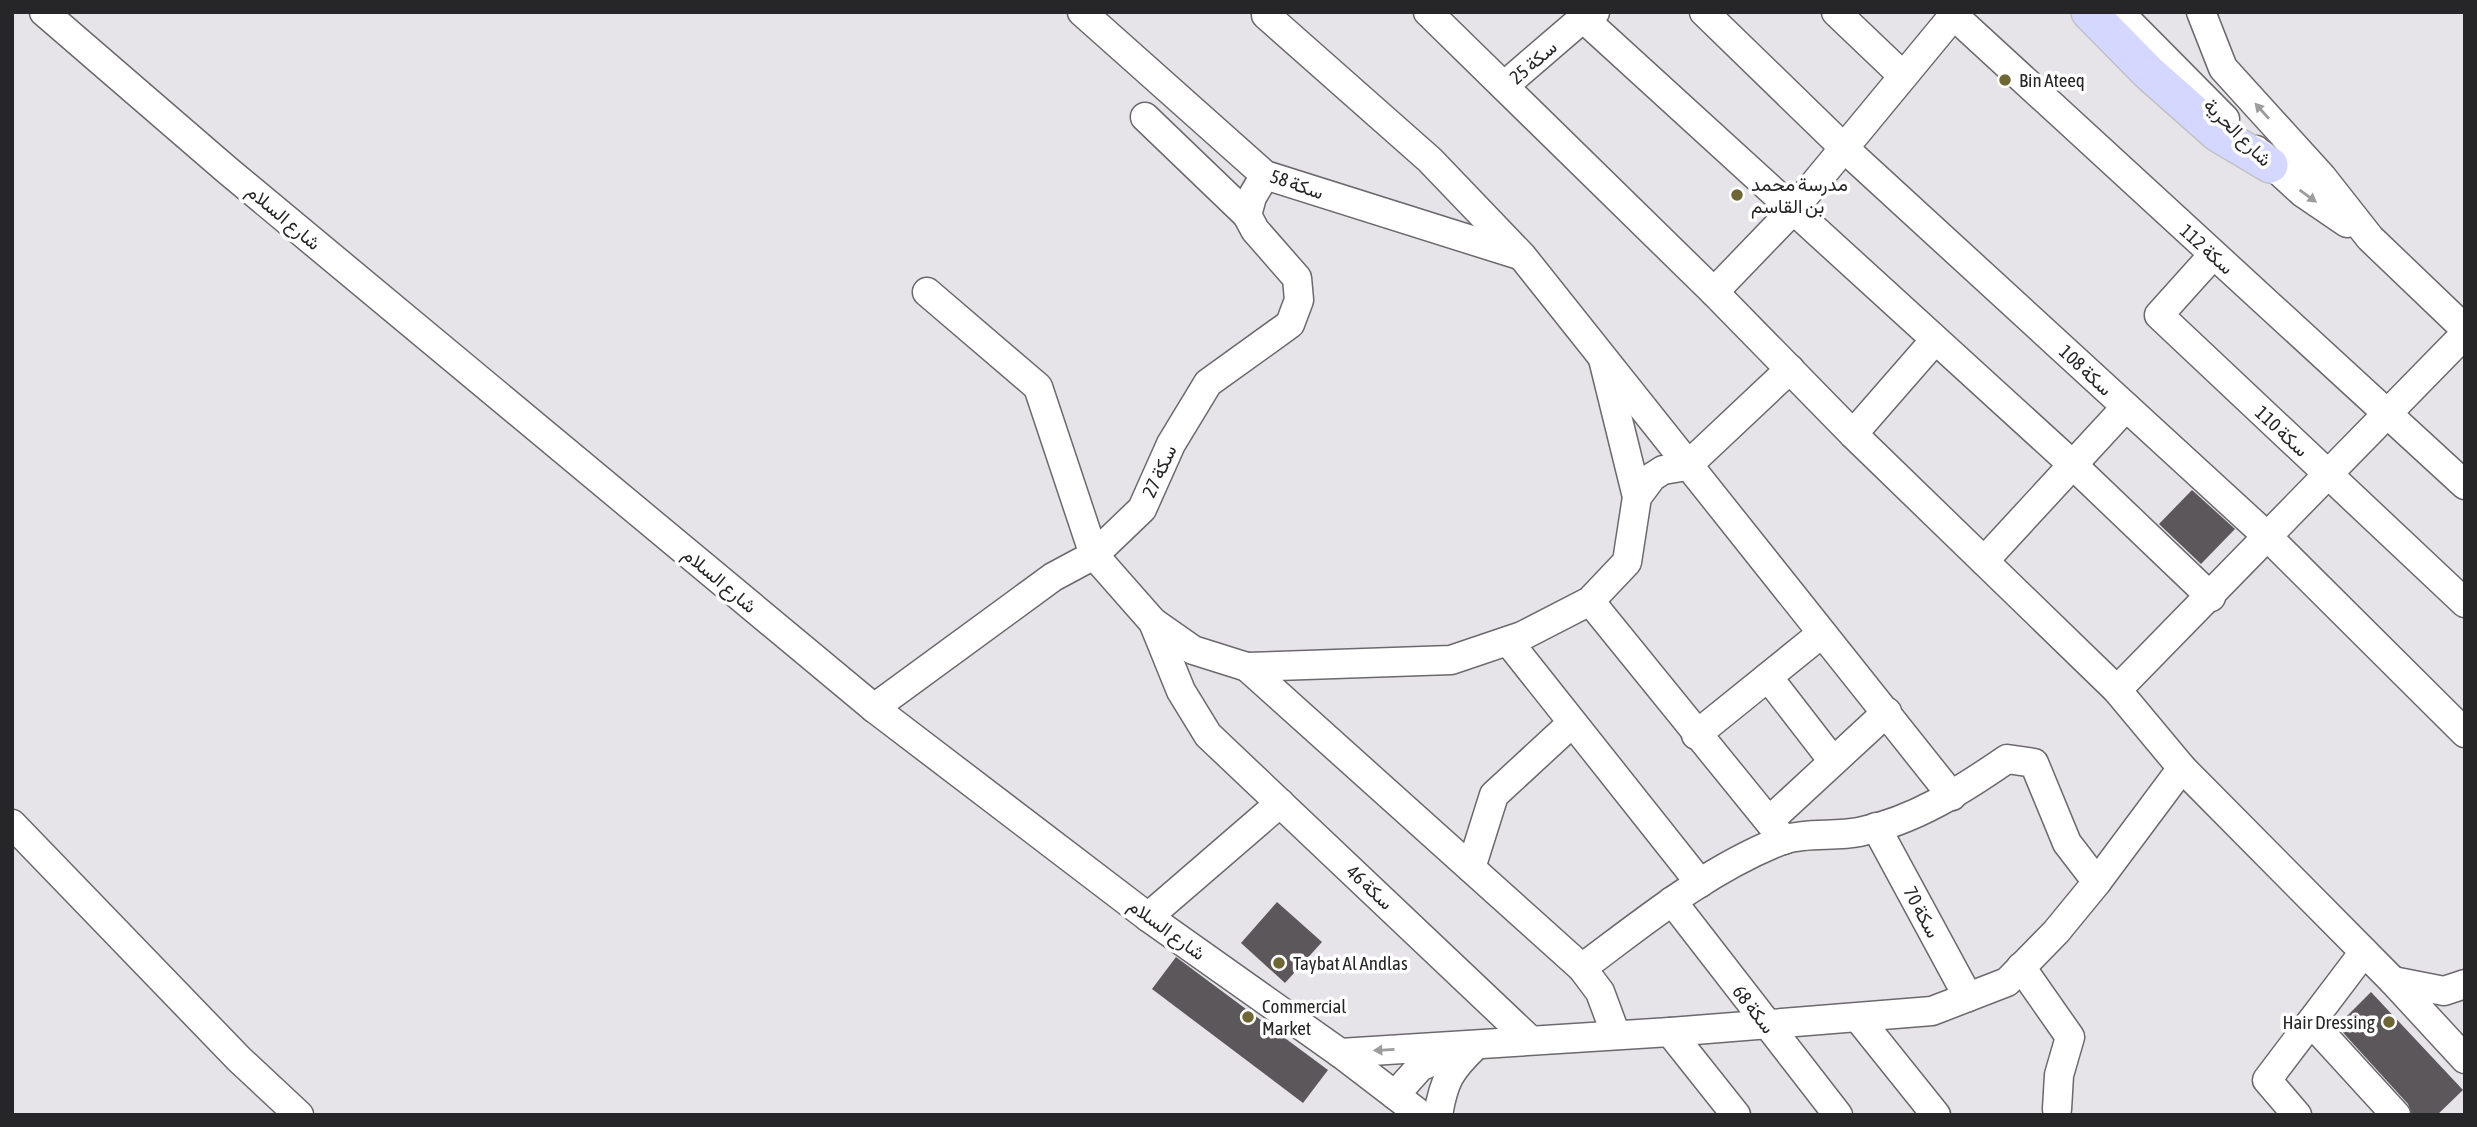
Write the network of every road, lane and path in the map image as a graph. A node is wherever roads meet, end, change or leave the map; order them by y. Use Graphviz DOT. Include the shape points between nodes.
graph roads {
  1 [pos="44,12"];
  2 [pos="1082,12"];
  3 [pos="1428,12"];
  4 [pos="1704,12"];
  5 [pos="1836,12"];
  6 [pos="2089,12"];
  7 [pos="2119,12"];
  8 [pos="2201,12"];
  9 [pos="1261,13"];
  10 [pos="1951,14"];
  11 [pos="1589,15"];
  12 [pos="1902,75"];
  13 [pos="1504,86"];
  14 [pos="1145,117"];
  15 [pos="1844,148"];
  16 [pos="2270,165"];
  17 [pos="1265,175"];
  18 [pos="1792,211"];
  19 [pos="1247,215"];
  20 [pos="2370,238"];
  21 [pos="2213,255"];
  22 [pos="1522,256"];
  23 [pos="927,292"];
  24 [pos="1714,292"];
  25 [pos="2465,332"];
  26 [pos="1935,341"];
  27 [pos="1603,359"];
  28 [pos="1790,369"];
  29 [pos="2126,407"];
  30 [pos="2388,413"];
  31 [pos="1853,433"];
  32 [pos="2073,465"];
  33 [pos="1688,466"];
  34 [pos="2328,474"];
  35 [pos="2465,485"];
  36 [pos="1637,497"];
  37 [pos="2268,537"];
  38 [pos="1094,555"];
  39 [pos="1984,561"];
  40 [pos="2211,597"];
  41 [pos="1590,601"];
  42 [pos="2465,603"];
  43 [pos="1153,622"];
  44 [pos="1821,634"];
  45 [pos="1508,641"];
  46 [pos="1247,667"];
  47 [pos="1768,677"];
  48 [pos="2117,690"];
  49 [pos="874,708"];
  50 [pos="1886,712"];
  51 [pos="1572,723"];
  52 [pos="2465,733"];
  53 [pos="1696,734"];
  54 [pos="1833,761"];
  55 [pos="2182,768"];
  56 [pos="1952,796"];
  57 [pos="1280,803"];
  58 [pos="12,824"];
  59 [pos="1876,827"];
  60 [pos="1777,830"];
  61 [pos="1471,868"];
  62 [pos="2097,882"];
  63 [pos="1700,883"];
  64 [pos="1672,901"];
  65 [pos="1149,917"];
  66 [pos="2364,952"];
  67 [pos="2021,967"];
  68 [pos="1582,968"];
  69 [pos="2393,981"];
  70 [pos="2465,984"];
  71 [pos="1968,997"];
  72 [pos="1859,1019"];
  73 [pos="2311,1022"];
  74 [pos="1765,1024"];
  75 [pos="1670,1032"];
  76 [pos="1616,1035"];
  77 [pos="1530,1040"];
  78 [pos="1340,1053"];
  79 [pos="1466,1055"];
  80 [pos="2465,1059"];
  81 [pos="1395,1095"];
  82 [pos="2057,1109"];
  83 [pos="299,1115"];
  84 [pos="1421,1115"];
  85 [pos="1438,1115"];
  86 [pos="1736,1115"];
  87 [pos="1838,1115"];
  88 [pos="1937,1115"];
  89 [pos="2297,1115"];
  90 [pos="2396,1115"];
  1 -- 49 [label="street, شارع السلام"];
  2 -- 17 [label="street, سكة 58"];
  3 -- 13 [label="street"];
  4 -- 15 [label="street, سكة 108"];
  5 -- 12 [label="street"];
  6 -- 16 [label="main road" via="2218,134"];
  7 -- 16 [label="street, شارع الحرية"];
  20 -- 8 [label="street, شارع الحرية, one-way" via="2322,177 2222,68"];
  9 -- 22 [label="street" via="1430,160"];
  10 -- 12 [label="street"];
  10 -- 21 [label="street, سكة 112"];
  11 -- 13 [label="street, سكة 25"];
  11 -- 18 [label="street"];
  12 -- 15 [label="street"];
  13 -- 24 [label="street"];
  14 -- 19 [label="street"];
  15 -- 18 [label="street"];
  15 -- 29 [label="street, سكة 108"];
  16 -- 20 [label="street, شارع الحرية, one-way"];
  17 -- 19 [label="street"];
  17 -- 22 [label="street, سكة 58"];
  18 -- 24 [label="street"];
  18 -- 26 [label="street"];
  19 -- 38 [label="street, سكة 27" via="1297,278 1297,312 1290,324 1208,383 1171,444 1142,509"];
  20 -- 25 [label="street, شارع الحرية"];
  21 -- 30 [label="street, سكة 112"];
  21 -- 34 [label="street, سكة 110" via="2159,315"];
  22 -- 27 [label="street"];
  23 -- 38 [label="street" via="1038,387"];
  24 -- 28 [label="street"];
  25 -- 30 [label="street"];
  26 -- 31 [label="street"];
  26 -- 32 [label="street"];
  27 -- 33 [label="street"];
  27 -- 36 [label="street"];
  28 -- 31 [label="street"];
  28 -- 33 [label="street"];
  29 -- 32 [label="street"];
  29 -- 37 [label="street, سكة 108"];
  30 -- 34 [label="street"];
  30 -- 35 [label="street, سكة 112"];
  31 -- 39 [label="street"];
  32 -- 39 [label="street"];
  32 -- 40 [label="street"];
  33 -- 36 [label="street" via="1651,477"];
  33 -- 44 [label="street"];
  34 -- 37 [label="street"];
  34 -- 42 [label="street, سكة 110"];
  36 -- 41 [label="street" via="1627,562"];
  37 -- 40 [label="street"];
  37 -- 52 [label="street, سكة 108"];
  38 -- 43 [label="street"];
  38 -- 49 [label="street, سكة 27" via="1053,577"];
  39 -- 48 [label="street"];
  40 -- 48 [label="street"];
  41 -- 45 [label="street"];
  41 -- 53 [label="street"];
  43 -- 46 [label="street" via="1193,650"];
  43 -- 57 [label="street, سكة 46" via="1172,671 1208,735"];
  44 -- 47 [label="street"];
  44 -- 50 [label="street"];
  45 -- 46 [label="street" via="1451,660"];
  45 -- 51 [label="street"];
  46 -- 61 [label="street"];
  47 -- 53 [label="street"];
  47 -- 54 [label="street"];
  48 -- 55 [label="street"];
  49 -- 65 [label="street, شارع السلام"];
  50 -- 54 [label="street"];
  50 -- 56 [label="street"];
  51 -- 61 [label="street" via="1494,795"];
  51 -- 63 [label="street"];
  53 -- 60 [label="street"];
  54 -- 60 [label="street"];
  55 -- 62 [label="street"];
  55 -- 66 [label="street"];
  56 -- 59 [label="street"];
  56 -- 62 [label="street" via="2007,759 2034,763 2067,843"];
  57 -- 65 [label="street"];
  57 -- 77 [label="street, سكة 46"];
  58 -- 83 [label="street"];
  59 -- 60 [label="street" via="1859,832"];
  59 -- 71 [label="street, سكة 70"];
  60 -- 63 [label="street" via="1752,853"];
  61 -- 68 [label="street"];
  62 -- 67 [label="street"];
  63 -- 64 [label="street"];
  64 -- 68 [label="street"];
  64 -- 74 [label="street, سكة 68"];
  65 -- 78 [label="street, شارع السلام"];
  66 -- 69 [label="street"];
  66 -- 73 [label="street"];
  67 -- 71 [label="street" via="2007,982"];
  67 -- 82 [label="street" via="2070,1037 2059,1075"];
  68 -- 76 [label="street" via="1600,992"];
  69 -- 70 [label="street" via="2444,991"];
  69 -- 80 [label="street"];
  71 -- 72 [label="street" via="1932,1011"];
  72 -- 74 [label="street"];
  72 -- 88 [label="street"];
  73 -- 89 [label="street" via="2267,1080"];
  73 -- 90 [label="street"];
  74 -- 75 [label="street"];
  74 -- 87 [label="street, سكة 68"];
  75 -- 76 [label="street"];
  75 -- 86 [label="street"];
  76 -- 77 [label="street"];
  77 -- 79 [label="street"];
  79 -- 78 [label="street, one-way"];
  78 -- 81 [label="street, شارع السلام"];
  79 -- 81 [label="street" via="1416,1091"];
  79 -- 85 [label="street" via="1444,1083"];
  81 -- 84 [label="street, شارع السلام"];
}
